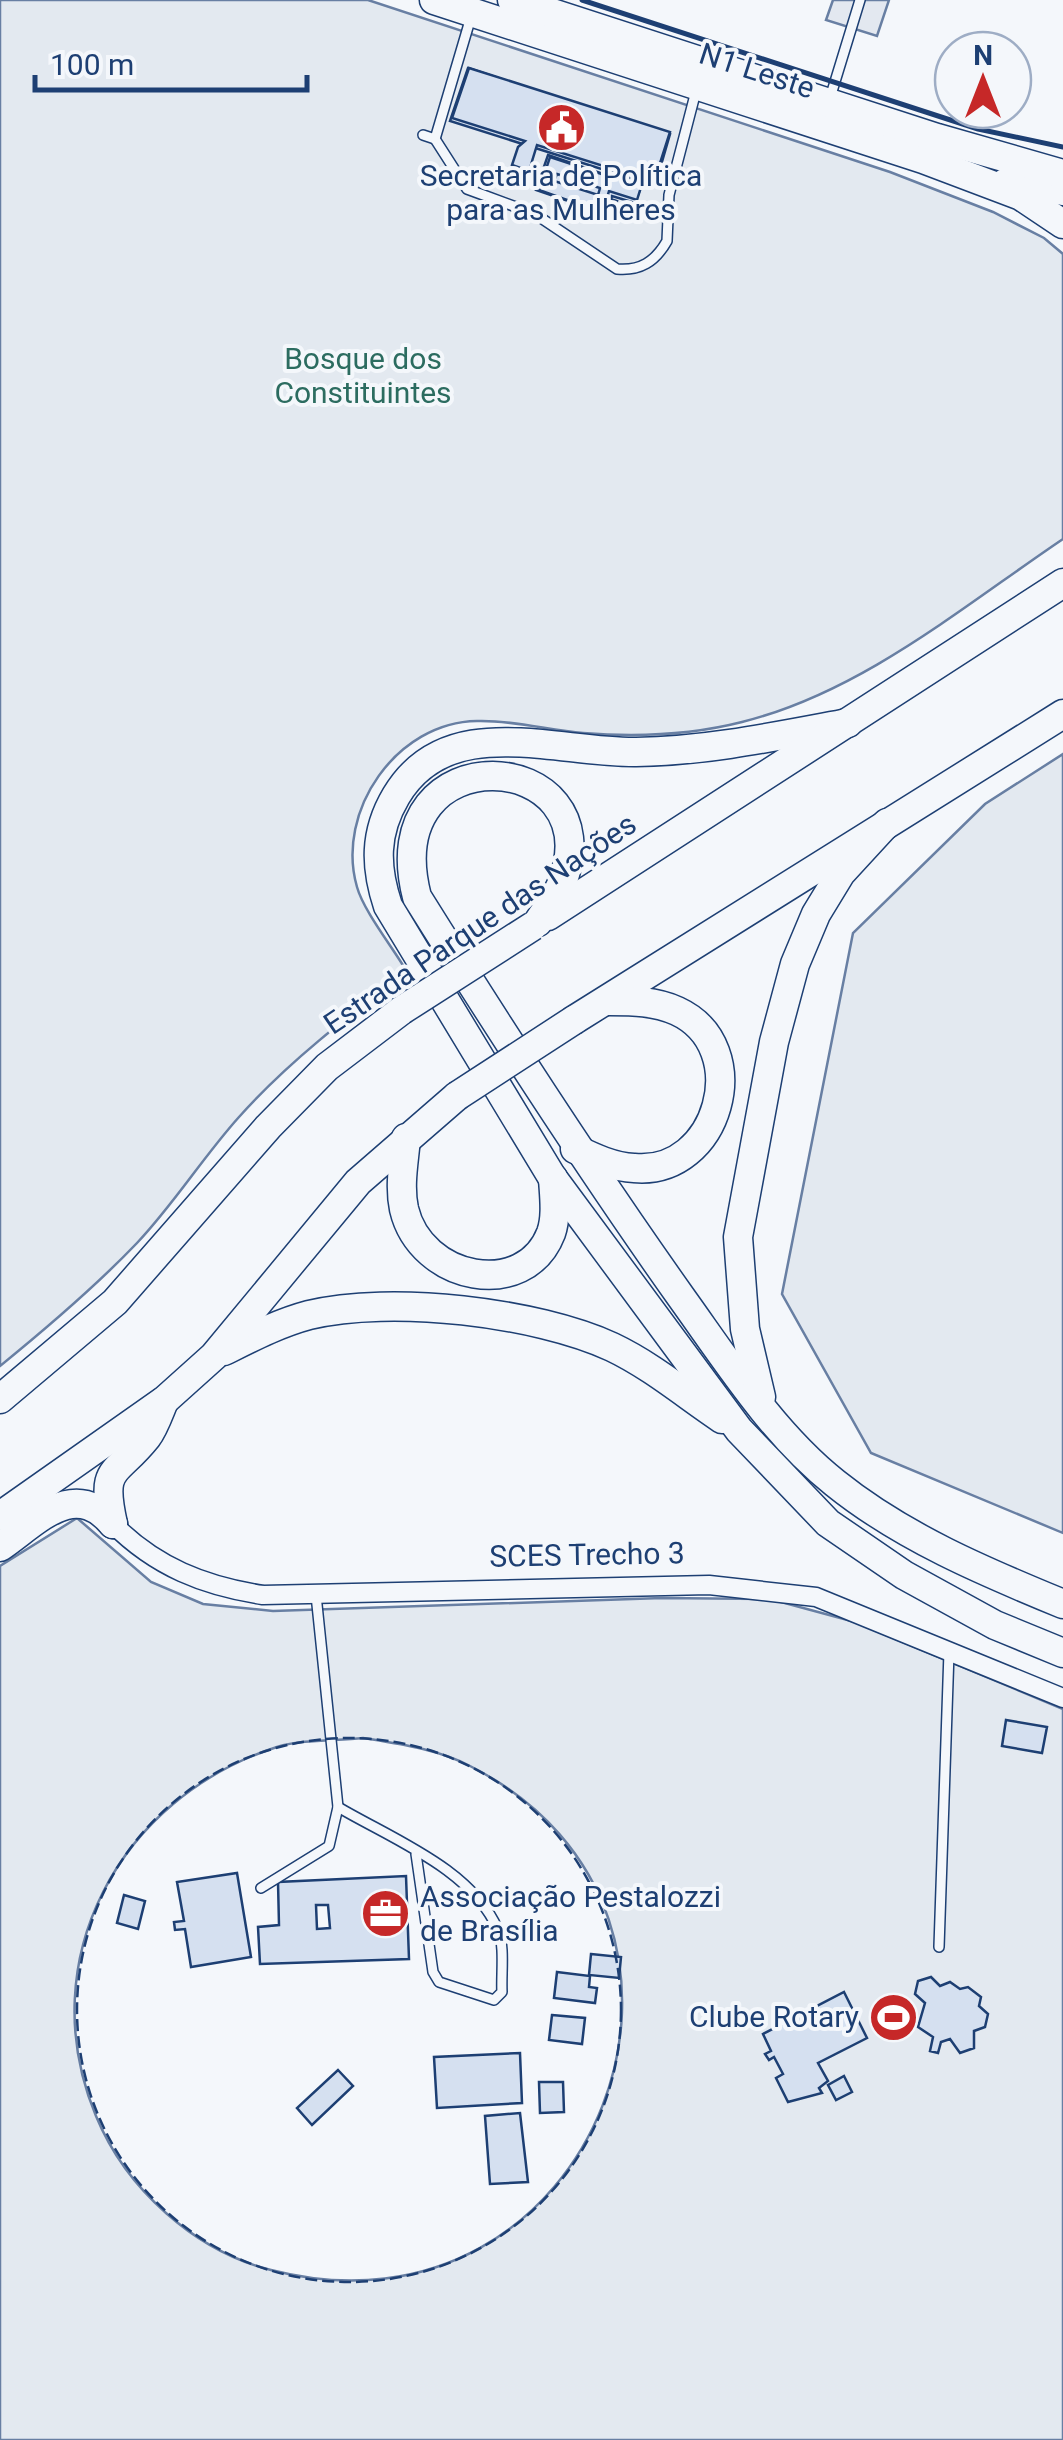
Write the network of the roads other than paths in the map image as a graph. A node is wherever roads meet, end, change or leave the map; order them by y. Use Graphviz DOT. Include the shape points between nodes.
graph roads {
  1 [pos="434,0"];
  2 [pos="512,0"];
  3 [pos="860,0"];
  4 [pos="474,6"];
  5 [pos="698,86"];
  6 [pos="824,114"];
  7 [pos="423,134"];
  8 [pos="435,139"];
  9 [pos="930,149"];
  10 [pos="1063,174"];
  11 [pos="1063,191"];
  12 [pos="1063,224"];
  13 [pos="1063,583"];
  14 [pos="1063,714"];
  15 [pos="848,723"];
  16 [pos="887,823"];
  17 [pos="535,924"];
  18 [pos="609,1000"];
  19 [pos="406,1138"];
  20 [pos="575,1149"];
  21 [pos="552,1177"];
  22 [pos="214,1356"];
  23 [pos="0,1399"];
  24 [pos="165,1400"];
  25 [pos="764,1409"];
  26 [pos="739,1430"];
  27 [pos="0,1516"];
  28 [pos="113,1524"];
  29 [pos="0,1548"];
  30 [pos="316,1595"];
  31 [pos="1063,1604"];
  32 [pos="949,1649"];
  33 [pos="1063,1654"];
  34 [pos="1063,1698"];
  35 [pos="338,1808"];
  36 [pos="416,1854"];
  37 [pos="261,1888"];
  38 [pos="939,1947"];
  1 -- 4 [label="highway, N1 Leste"];
  2 -- 6 [label="highway, N1 Leste"];
  3 -- 6 [label="lane"];
  4 -- 5 [label="highway, N1 Leste"];
  4 -- 8 [label="lane"];
  5 -- 6 [label="highway, N1 Leste"];
  5 -- 8 [label="lane" via="669,195 667,241 644,267 631,270 617,269 535,214 467,189"];
  6 -- 9 [label="highway, N1 Leste"];
  7 -- 8 [label="lane"];
  9 -- 10 [label="highway"];
  9 -- 11 [label="main road, N1 Leste"];
  9 -- 12 [label="highway"];
  13 -- 15 [label="highway, Estrada Parque das Nações"];
  14 -- 16 [label="highway"];
  15 -- 17 [label="highway, Estrada Parque das Nações"];
  15 -- 21 [label="highway" via="708,748 635,752 481,742 430,758 405,781 378,841 378,876 388,906"];
  16 -- 18 [label="highway"];
  16 -- 25 [label="highway" via="841,873 816,914 774,1042 738,1237 745,1329"];
  17 -- 20 [label="highway" via="561,886 567,863 568,833 559,810 525,778 460,780 433,799 416,824 409,851 417,897"];
  17 -- 23 [label="highway, Estrada Parque das Nações, bridge" via="327,1068 115,1302"];
  18 -- 19 [label="highway, bridge" via="457,1096"];
  18 -- 20 [label="highway" via="652,1002 681,1012 708,1036 721,1064 720,1099 710,1127 691,1149 662,1164 637,1169"];
  19 -- 21 [label="highway" via="405,1211 419,1242 437,1262 459,1272 508,1271 532,1258 550,1235"];
  19 -- 22 [label="highway" via="358,1182"];
  20 -- 25 [label="highway"];
  21 -- 26 [label="highway"];
  22 -- 24 [label="highway"];
  22 -- 26 [label="highway" via="268,1328 330,1312 366,1308 504,1318 611,1347"];
  24 -- 27 [label="highway"];
  24 -- 28 [label="highway" via="148,1437 106,1482"];
  25 -- 31 [label="highway" via="834,1482 906,1531"];
  26 -- 33 [label="highway" via="828,1523 995,1625"];
  28 -- 29 [label="highway" via="95,1505 76,1502"];
  28 -- 30 [label="street, SCES Trecho 3" via="168,1568 215,1588"];
  30 -- 32 [label="street, SCES Trecho 3" via="771,1588 852,1609"];
  30 -- 35 [label="lane"];
  32 -- 34 [label="street, SCES Trecho 3"];
  32 -- 38 [label="lane"];
  35 -- 36 [label="lane"];
  35 -- 37 [label="lane" via="329,1846"];
  36 -- 36 [label="lane" via="470,1887 500,1932 502,1992 494,2000 439,1982 433,1972"];
}
